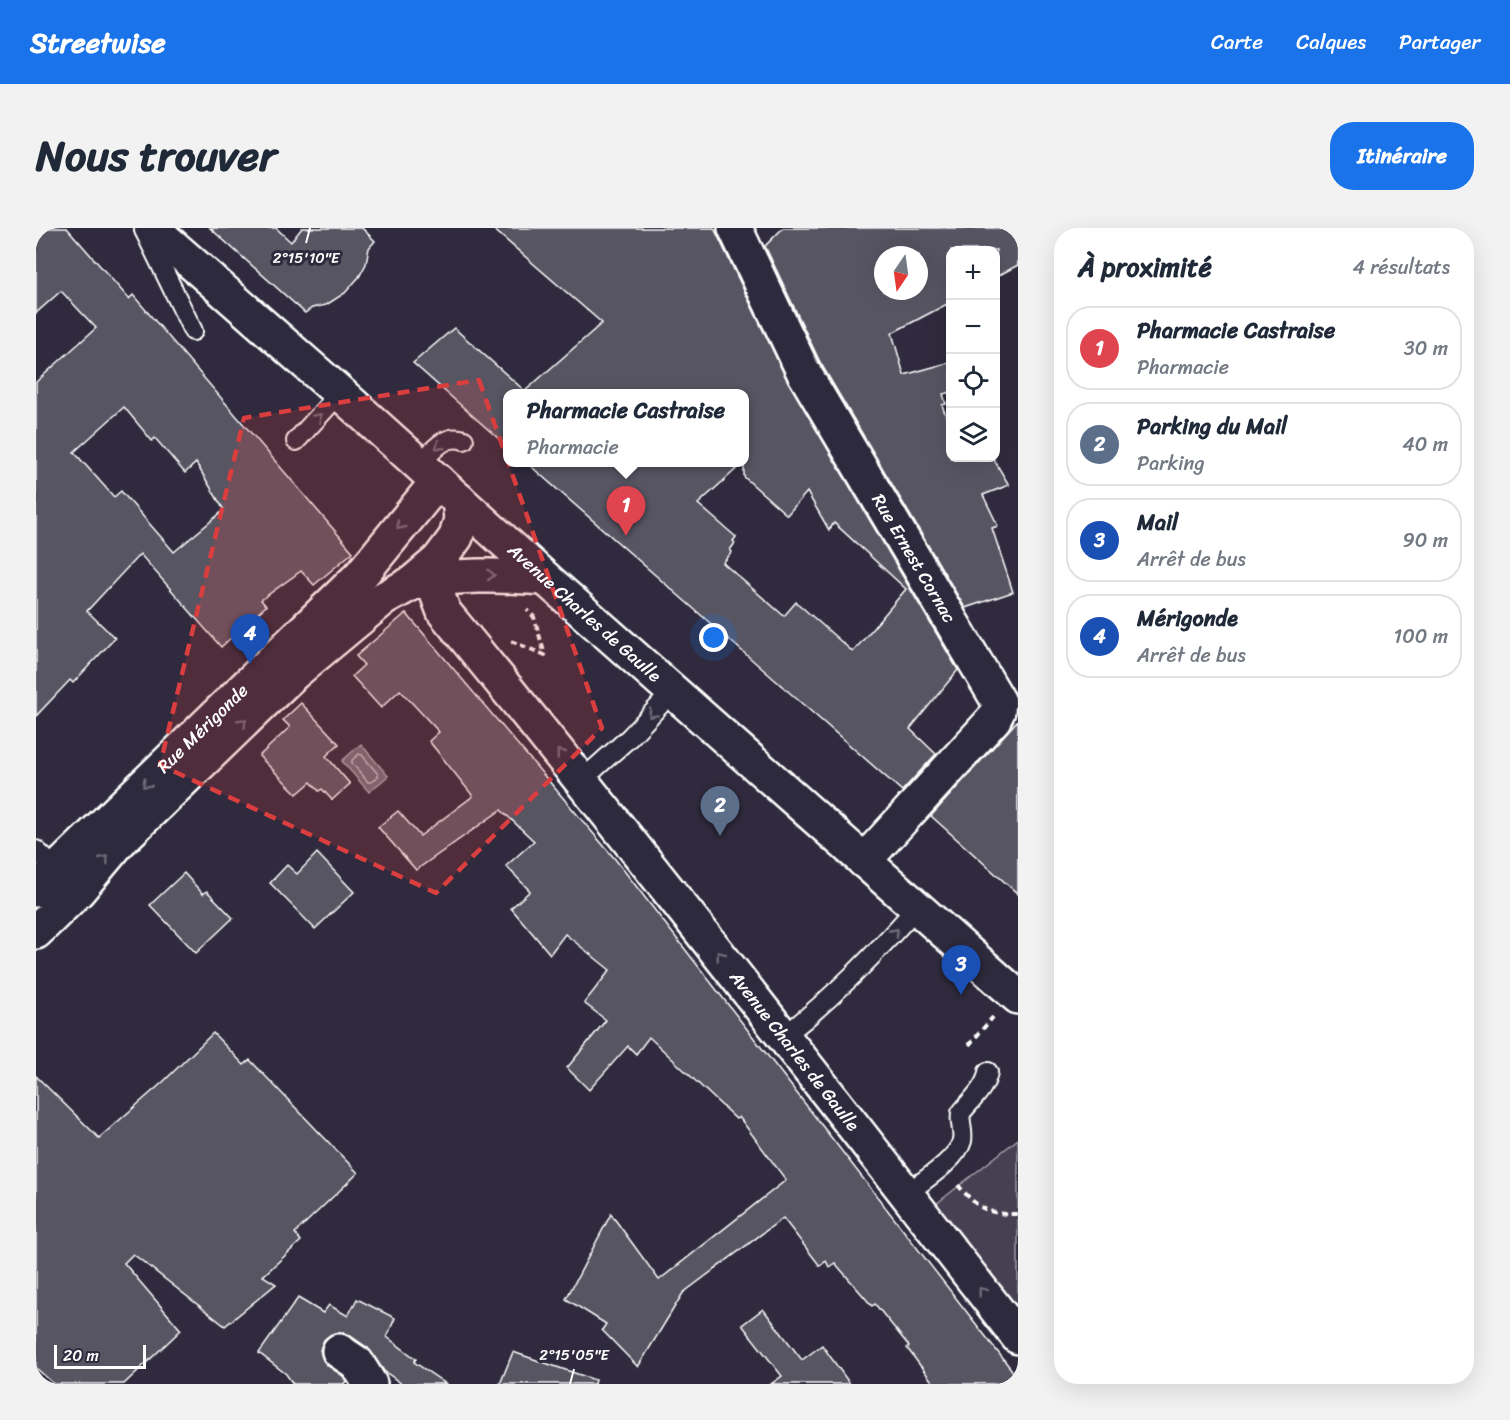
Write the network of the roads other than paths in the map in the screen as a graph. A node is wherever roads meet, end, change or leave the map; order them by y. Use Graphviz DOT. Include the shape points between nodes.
graph roads {
  1 [pos="142,228"];
  2 [pos="152,228"];
  3 [pos="735,228"];
  4 [pos="193,331"];
  5 [pos="340,393"];
  6 [pos="464,440"];
  7 [pos="296,441"];
  8 [pos="439,482"];
  9 [pos="430,574"];
  10 [pos="545,578"];
  11 [pos="673,691"];
  12 [pos="582,780"];
  13 [pos="864,861"];
  14 [pos="52,875"];
  15 [pos="917,907"];
  16 [pos="36,932"];
  17 [pos="1006,1007"];
  18 [pos="784,1036"];
  19 [pos="988,1072"];
  20 [pos="906,1194"];
  21 [pos="1018,1337"];
  22 [pos="339,1351"];
  23 [pos="370,1384"];
  1 -- 4 [label="lane"];
  2 -- 5 [label="street, Avenue Charles de Gaulle"];
  3 -- 13 [label="street, Rue Ernest Cornac" via="803,371 999,702 994,719"];
  7 -- 5 [label="lane, one-way"];
  5 -- 8 [label="street, Avenue Charles de Gaulle"];
  6 -- 8 [label="lane, one-way" via="443,441"];
  8 -- 9 [label="street" via="461,519 456,537"];
  8 -- 10 [label="street, Avenue Charles de Gaulle"];
  8 -- 14 [label="street, Rue Mérigonde, one-way" via="361,574"];
  9 -- 10 [label="street, one-way"];
  12 -- 9 [label="street, Avenue Charles de Gaulle, one-way" via="444,612"];
  14 -- 9 [label="street, Rue Mérigonde, one-way" via="119,842 294,674 383,599"];
  10 -- 11 [label="street, Avenue Charles de Gaulle"];
  11 -- 12 [label="lane, one-way"];
  11 -- 13 [label="street, Avenue Charles de Gaulle"];
  18 -- 12 [label="street, Avenue Charles de Gaulle, one-way"];
  13 -- 15 [label="street, Avenue Charles de Gaulle"];
  14 -- 16 [label="street, Rue Mérigonde"];
  15 -- 17 [label="street, Avenue Charles de Gaulle"];
  18 -- 15 [label="lane, one-way" via="819,1009 873,957"];
  18 -- 20 [label="street, Avenue Charles de Gaulle"];
  19 -- 20 [label="lane" via="987,1079 961,1113 958,1149"];
  21 -- 20 [label="street, Avenue Charles de Gaulle, one-way"];
  22 -- 23 [label="street" via="357,1363"];
}
